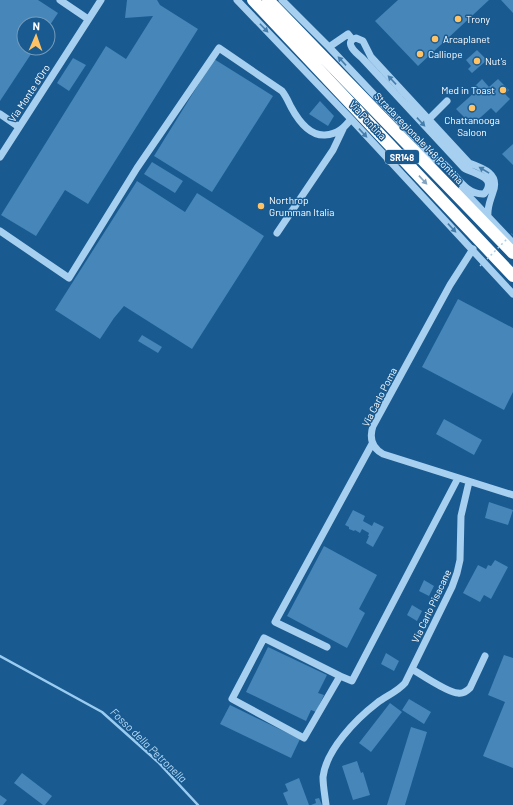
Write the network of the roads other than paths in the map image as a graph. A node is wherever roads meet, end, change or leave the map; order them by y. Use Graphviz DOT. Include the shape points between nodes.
graph roads {
  1 [pos="60,0"];
  2 [pos="101,0"];
  3 [pos="237,0"];
  4 [pos="253,0"];
  5 [pos="268,0"];
  6 [pos="282,0"];
  7 [pos="88,19"];
  8 [pos="350,36"];
  9 [pos="329,47"];
  10 [pos="447,101"];
  11 [pos="0,114"];
  12 [pos="351,119"];
  13 [pos="429,119"];
  14 [pos="20,127"];
  15 [pos="343,129"];
  16 [pos="0,157"];
  17 [pos="432,157"];
  18 [pos="488,217"];
  19 [pos="0,231"];
  20 [pos="277,232"];
  21 [pos="513,242"];
  22 [pos="472,250"];
  23 [pos="513,253"];
  24 [pos="513,276"];
  25 [pos="513,294"];
  26 [pos="372,444"];
  27 [pos="458,478"];
  28 [pos="469,482"];
  29 [pos="513,495"];
  30 [pos="327,647"];
  31 [pos="485,656"];
  32 [pos="412,669"];
  33 [pos="340,676"];
  34 [pos="326,805"];
  1 -- 7 [label="street"];
  2 -- 7 [label="street, Via Monte d'Oro"];
  3 -- 12 [label="street, Via Pontina, one-way"];
  4 -- 24 [label="highway, SR148, one-way"];
  5 -- 23 [label="highway, Strada regionale 148 Pontina / SR148"];
  6 -- 9 [label="street"];
  7 -- 14 [label="street, Via Monte d'Oro"];
  8 -- 9 [label="street"];
  13 -- 8 [label="street, one-way" via="371,57 363,41"];
  8 -- 17 [label="street, one-way" via="353,50 464,168 485,178 488,187 484,194 471,192 445,165"];
  17 -- 9 [label="street, one-way"];
  10 -- 13 [label="street"];
  11 -- 14 [label="street"];
  12 -- 15 [label="street"];
  12 -- 22 [label="street, Via Pontina, one-way"];
  18 -- 13 [label="street, one-way" via="495,186 491,174 469,163"];
  14 -- 16 [label="street, Via Monte d'Oro"];
  15 -- 19 [label="street" via="329,135 312,132 294,112 282,91 219,48 137,168 69,278"];
  15 -- 20 [label="street" via="333,150"];
  17 -- 18 [label="street"];
  18 -- 21 [label="street"];
  22 -- 25 [label="street, Via Pontina"];
  22 -- 26 [label="street, Via Carlo Poma" via="450,285 373,426"];
  26 -- 27 [label="street" via="383,454"];
  26 -- 30 [label="street" via="275,622"];
  27 -- 28 [label="street"];
  27 -- 33 [label="street" via="352,682"];
  28 -- 29 [label="street"];
  28 -- 32 [label="street, Via Carlo Pisacane" via="462,511 458,574"];
  31 -- 32 [label="street" via="470,688 460,693 453,692"];
  32 -- 34 [label="street, Via Carlo Pisacane" via="402,687 361,717 331,755 323,778"];
  33 -- 33 [label="street" via="304,738 232,699 264,638"];
}
